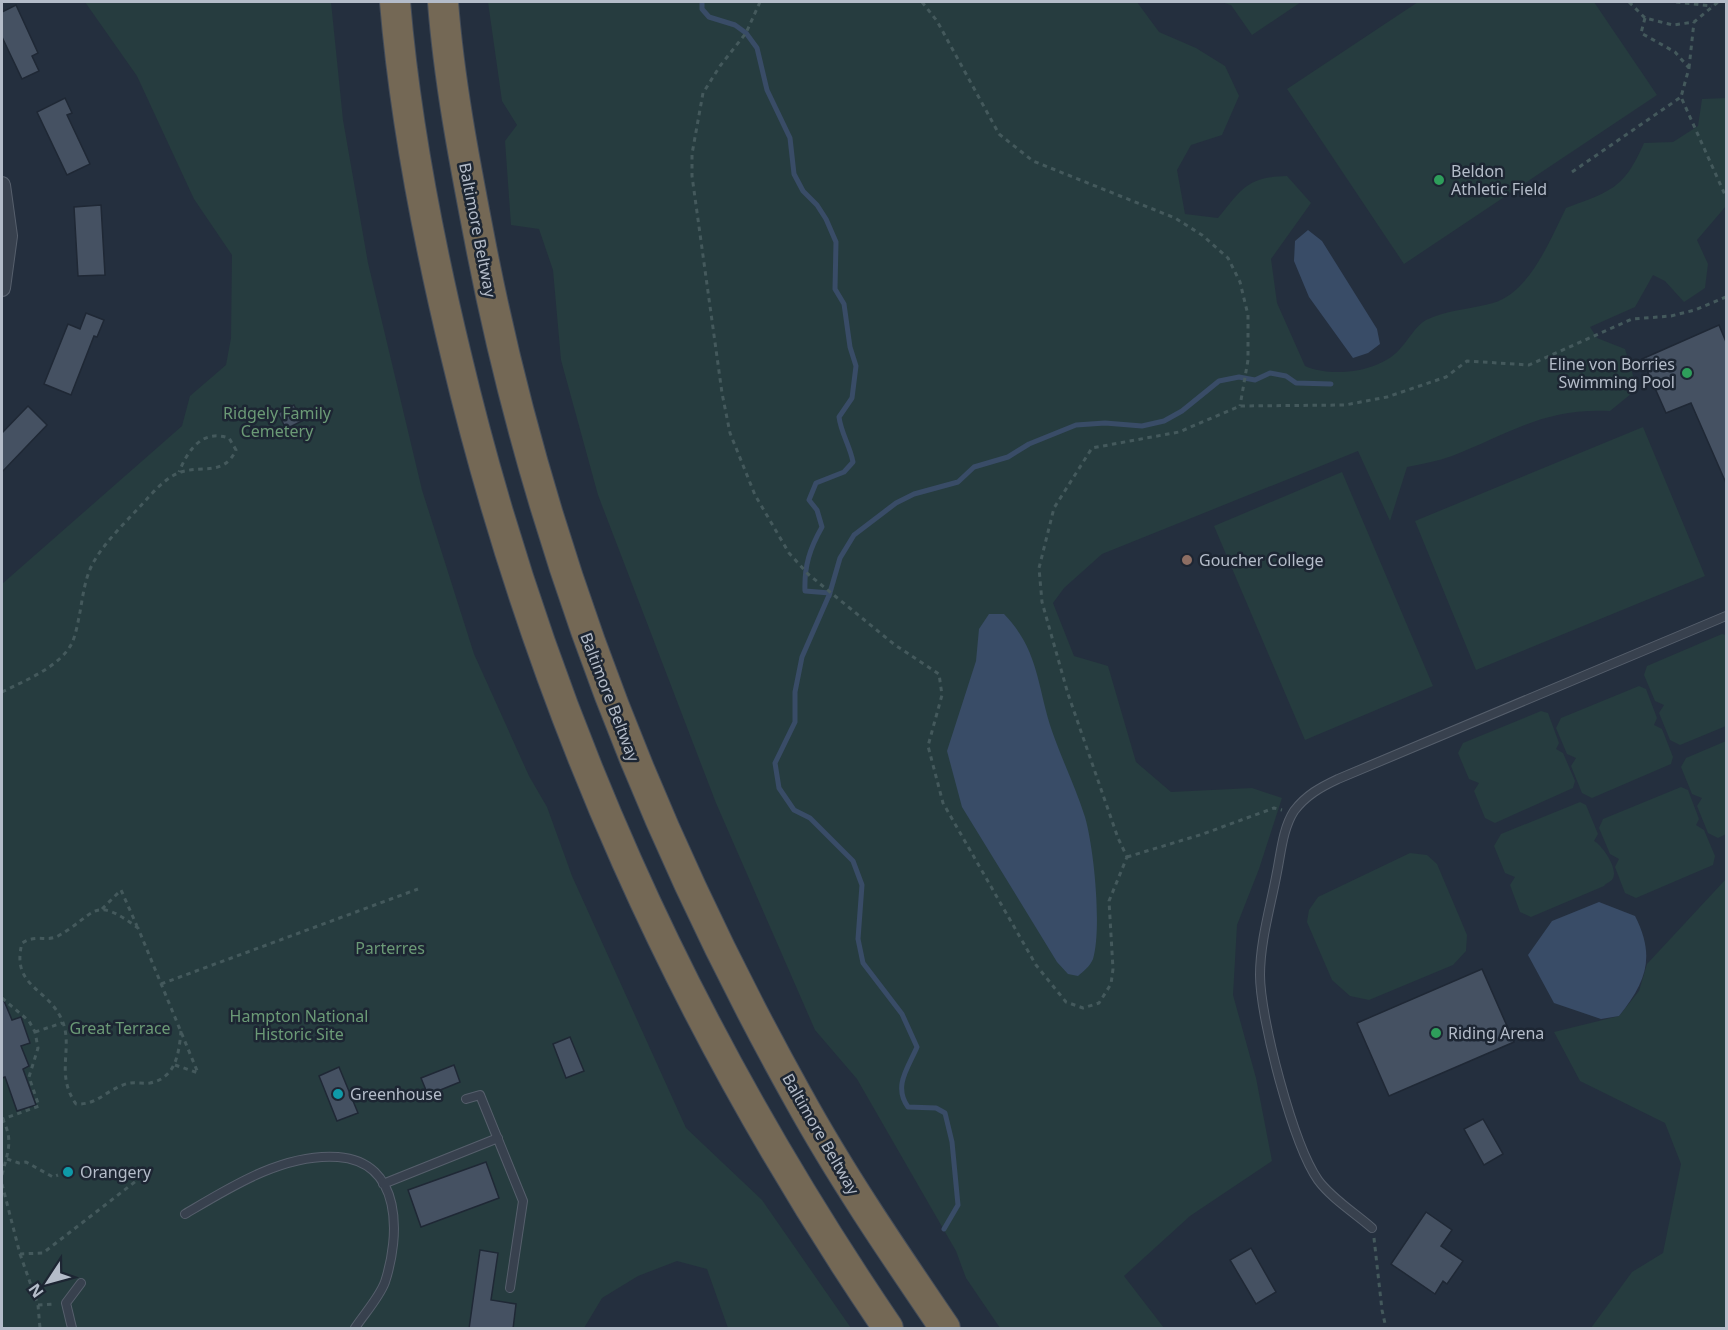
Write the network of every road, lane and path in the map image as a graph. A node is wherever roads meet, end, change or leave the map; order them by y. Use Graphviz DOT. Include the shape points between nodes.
graph roads {
  1 [pos="395,2"];
  2 [pos="443,2"];
  3 [pos="760,2"];
  4 [pos="922,2"];
  5 [pos="1629,2"];
  6 [pos="1676,2"];
  7 [pos="1718,2"];
  8 [pos="1712,6"];
  9 [pos="1645,18"];
  10 [pos="1694,22"];
  11 [pos="1689,68"];
  12 [pos="1681,97"];
  13 [pos="1572,171"];
  14 [pos="2,185"];
  15 [pos="1726,197"];
  16 [pos="2,288"];
  17 [pos="1726,297"];
  18 [pos="1240,406"];
  19 [pos="179,472"];
  20 [pos="1726,615"];
  21 [pos="2,692"];
  22 [pos="1293,813"];
  23 [pos="1127,857"];
  24 [pos="418,888"];
  25 [pos="102,909"];
  26 [pos="138,928"];
  27 [pos="161,984"];
  28 [pos="2,998"];
  29 [pos="63,1023"];
  30 [pos="181,1031"];
  31 [pos="35,1032"];
  32 [pos="175,1065"];
  33 [pos="466,1100"];
  34 [pos="2,1118"];
  35 [pos="498,1138"];
  36 [pos="7,1159"];
  37 [pos="2,1175"];
  38 [pos="58,1175"];
  39 [pos="140,1178"];
  40 [pos="2,1184"];
  41 [pos="383,1184"];
  42 [pos="185,1214"];
  43 [pos="1372,1228"];
  44 [pos="20,1254"];
  45 [pos="81,1283"];
  46 [pos="510,1288"];
  47 [pos="40,1329"];
  48 [pos="72,1329"];
  49 [pos="355,1329"];
  50 [pos="888,1329"];
  51 [pos="945,1329"];
  52 [pos="1386,1329"];
  1 -- 50 [label="highway" via="406,100 442,300 506,544 546,665 591,781 700,1017 763,1133"];
  2 -- 51 [label="highway, Baltimore Beltway" via="453,90 491,298 551,530 594,658 694,897 743,995 799,1100 871,1219"];
  3 -- 23 [label="path" via="746,33 703,93 692,154 722,393 730,433 755,495 789,554 808,574 895,645 939,674 942,695 928,746 943,803 1036,965 1066,1002 1083,1008 1100,1003 1111,984 1109,901"];
  4 -- 18 [label="path" via="937,21 999,134 1033,161 1175,218 1202,234 1228,258 1240,282 1248,315 1249,349"];
  5 -- 9 [label="path"];
  6 -- 8 [label="path"];
  7 -- 8 [label="path"];
  8 -- 10 [label="path"];
  9 -- 10 [label="path" via="1673,25"];
  9 -- 11 [label="path" via="1641,33 1675,52"];
  10 -- 11 [label="path"];
  11 -- 12 [label="path"];
  12 -- 13 [label="path"];
  12 -- 15 [label="path"];
  14 -- 16 [label="street" via="9,236"];
  17 -- 18 [label="path" via="1671,316 1632,319 1529,365 1467,361 1446,377 1387,398 1345,405"];
  18 -- 23 [label="path" via="1179,432 1092,448 1054,508 1039,568 1042,602 1068,694"];
  19 -- 19 [label="path" via="222,467 236,450 230,438 210,436 198,442 187,453"];
  19 -- 21 [label="path" via="158,487 93,563 71,644 31,678"];
  20 -- 22 [label="lane" via="1318,788"];
  22 -- 23 [label="path" via="1274,808"];
  22 -- 43 [label="lane" via="1285,834 1264,941 1260,974 1263,1008 1307,1161 1319,1181"];
  24 -- 27 [label="path"];
  25 -- 26 [label="path" via="119,914"];
  25 -- 26 [label="path" via="121,890"];
  25 -- 29 [label="path" via="89,911 58,936 30,938 22,944 21,970 29,985 55,1008"];
  26 -- 27 [label="path"];
  27 -- 30 [label="path"];
  28 -- 31 [label="path" via="30,1021"];
  29 -- 31 [label="path"];
  29 -- 32 [label="path" via="65,1082 76,1104 90,1104 124,1084 151,1083"];
  30 -- 32 [label="path"];
  30 -- 32 [label="path" via="198,1073"];
  31 -- 34 [label="path" via="38,1048 29,1077 39,1106"];
  33 -- 35 [label="lane" via="480,1095"];
  34 -- 36 [label="path" via="10,1137"];
  35 -- 41 [label="lane"];
  35 -- 46 [label="lane" via="523,1201"];
  36 -- 37 [label="path"];
  36 -- 38 [label="path" via="26,1162 53,1177"];
  39 -- 44 [label="path" via="43,1253"];
  40 -- 44 [label="path"];
  41 -- 42 [label="lane" via="358,1162 338,1157 316,1158 260,1173"];
  41 -- 49 [label="lane" via="395,1220 393,1247 384,1284"];
  43 -- 52 [label="path"];
  44 -- 47 [label="path" via="38,1305"];
  45 -- 48 [label="lane" via="66,1303"];
}
